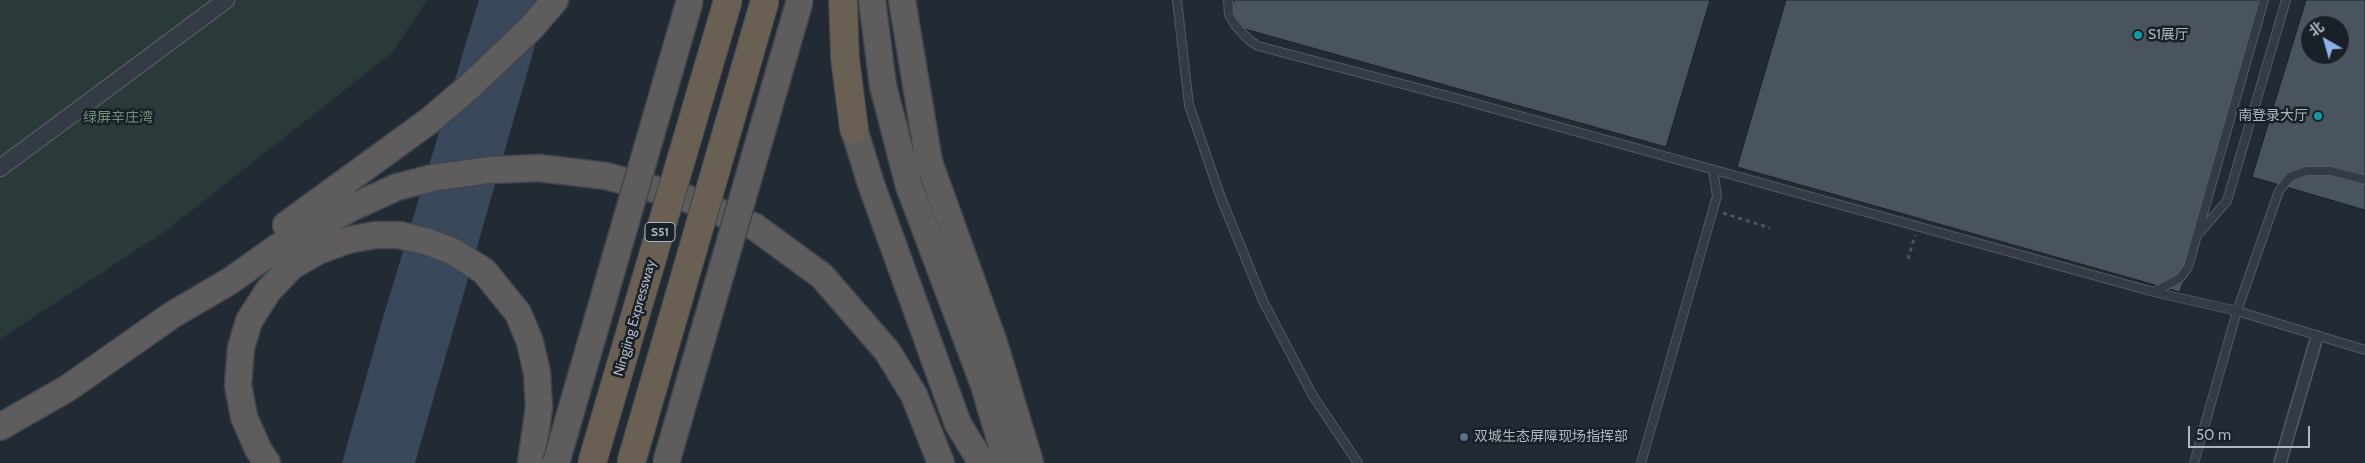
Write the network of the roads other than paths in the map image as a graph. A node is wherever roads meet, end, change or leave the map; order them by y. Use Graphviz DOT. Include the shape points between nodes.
graph roads {
  1 [pos="226,0"];
  2 [pos="555,0"];
  3 [pos="690,0"];
  4 [pos="728,0"];
  5 [pos="765,0"];
  6 [pos="800,0"];
  7 [pos="843,0"];
  8 [pos="872,0"];
  9 [pos="902,0"];
  10 [pos="1177,0"];
  11 [pos="1228,0"];
  12 [pos="2264,0"];
  13 [pos="2286,0"];
  14 [pos="854,129"];
  15 [pos="0,168"];
  16 [pos="1713,170"];
  17 [pos="2365,180"];
  18 [pos="2197,237"];
  19 [pos="2154,292"];
  20 [pos="2236,311"];
  21 [pos="172,314"];
  22 [pos="2317,337"];
  23 [pos="2365,350"];
  24 [pos="0,427"];
  25 [pos="267,463"];
  26 [pos="532,463"];
  27 [pos="556,463"];
  28 [pos="592,463"];
  29 [pos="631,463"];
  30 [pos="666,463"];
  31 [pos="941,463"];
  32 [pos="982,463"];
  33 [pos="1007,463"];
  34 [pos="1030,463"];
  35 [pos="1358,463"];
  36 [pos="1641,463"];
  37 [pos="2194,463"];
  38 [pos="2280,463"];
  1 -- 15 [label="street"];
  2 -- 21 [label="highway" via="470,87 429,121 234,262"];
  3 -- 27 [label="highway, bridge"];
  4 -- 28 [label="highway, Ningjing Expressway / S51, bridge"];
  5 -- 29 [label="highway, S51, bridge"];
  6 -- 30 [label="highway, bridge"];
  7 -- 14 [label="highway" via="845,58"];
  8 -- 33 [label="highway" via="883,86 909,186 984,385"];
  9 -- 34 [label="highway" via="929,162 994,343"];
  10 -- 35 [label="lane" via="1189,105 1221,198 1263,301 1314,396"];
  11 -- 16 [label="lane" via="1229,15 1235,25 1258,46"];
  12 -- 18 [label="lane"];
  13 -- 18 [label="lane" via="2227,201"];
  14 -- 32 [label="highway" via="958,424"];
  16 -- 19 [label="lane"];
  16 -- 36 [label="lane" via="1717,196"];
  17 -- 20 [label="lane" via="2331,171 2306,170 2290,177 2279,191"];
  18 -- 19 [label="lane" via="2188,267 2180,278"];
  19 -- 20 [label="lane"];
  20 -- 22 [label="lane"];
  20 -- 37 [label="lane"];
  21 -- 24 [label="highway" via="68,388"];
  21 -- 31 [label="highway" via="318,224 397,187 471,172 539,168 606,176 683,197 755,227 822,276 887,351 914,395"];
  22 -- 23 [label="lane"];
  22 -- 38 [label="street"];
  25 -- 26 [label="highway" via="244,417 238,385 240,348 249,321 268,291 298,262 348,240 375,235 426,241 452,251 484,272 518,314 530,342 537,373 539,407"];
}
